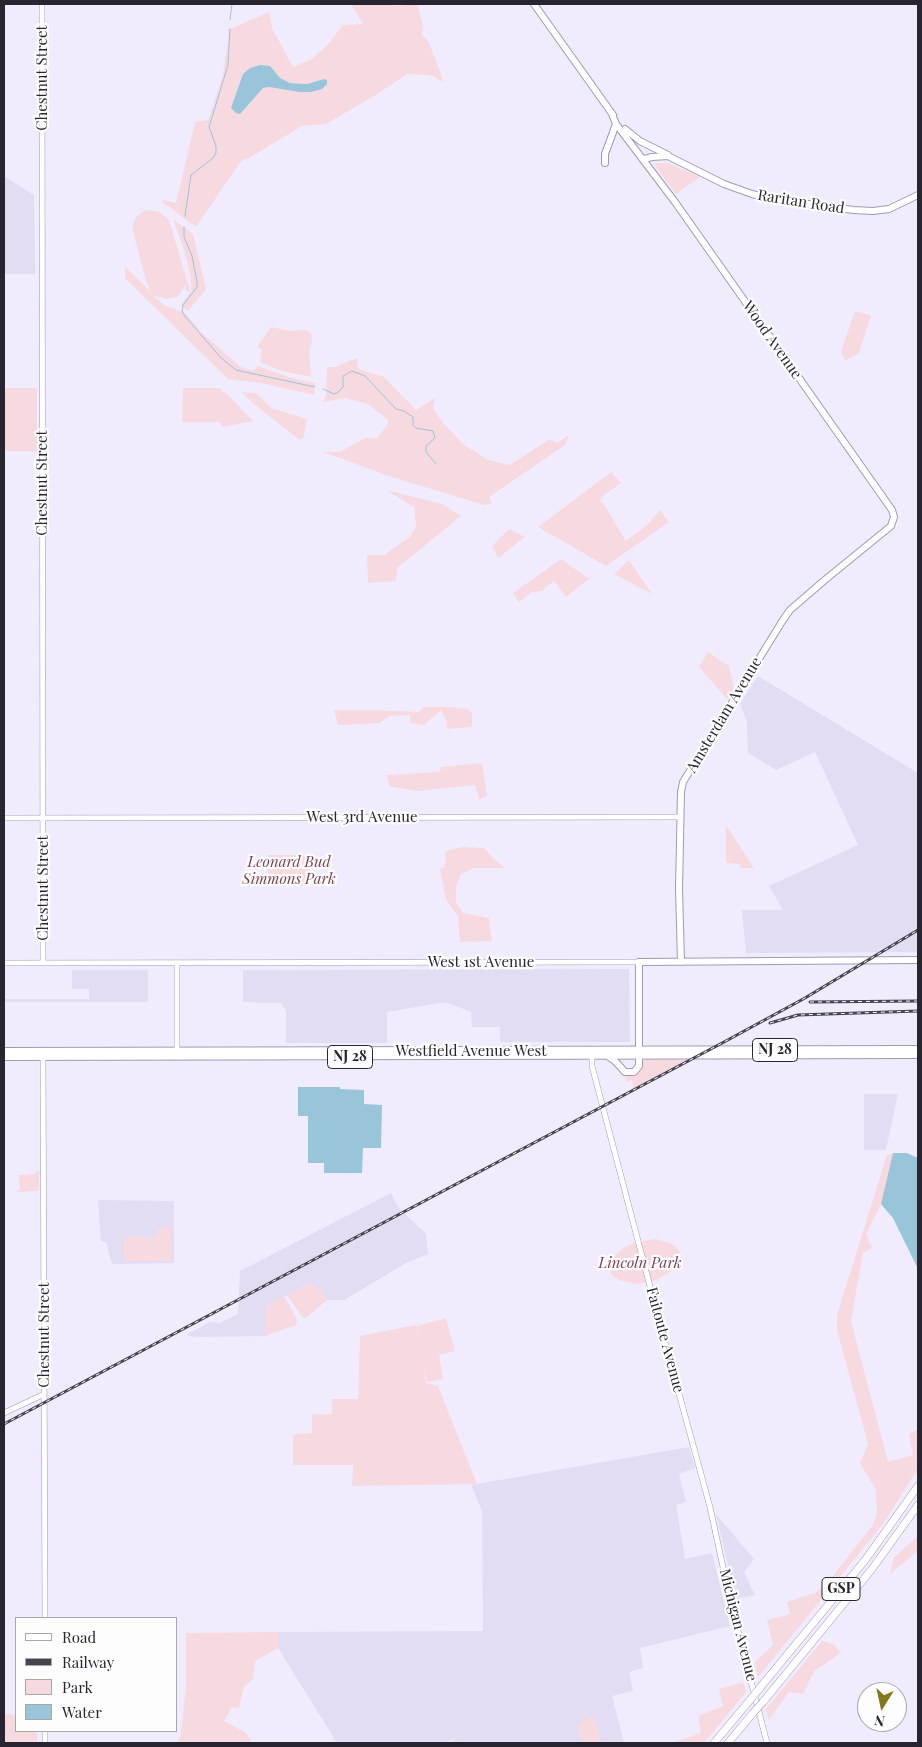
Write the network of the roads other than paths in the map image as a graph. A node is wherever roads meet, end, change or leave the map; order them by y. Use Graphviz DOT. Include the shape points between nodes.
graph roads {
  1 [pos="42,4"];
  2 [pos="534,4"];
  3 [pos="612,114"];
  4 [pos="616,124"];
  5 [pos="625,129"];
  6 [pos="673,158"];
  7 [pos="644,159"];
  8 [pos="605,163"];
  9 [pos="685,165"];
  10 [pos="918,195"];
  11 [pos="893,523"];
  12 [pos="680,817"];
  13 [pos="4,818"];
  14 [pos="43,818"];
  15 [pos="918,960"];
  16 [pos="177,962"];
  17 [pos="638,962"];
  18 [pos="681,962"];
  19 [pos="4,963"];
  20 [pos="43,963"];
  21 [pos="918,1049"];
  22 [pos="596,1050"];
  23 [pos="4,1052"];
  24 [pos="898,1052"];
  25 [pos="638,1053"];
  26 [pos="43,1054"];
  27 [pos="177,1054"];
  28 [pos="345,1054"];
  29 [pos="918,1055"];
  30 [pos="592,1056"];
  31 [pos="606,1056"];
  32 [pos="4,1057"];
  33 [pos="44,1395"];
  34 [pos="4,1413"];
  35 [pos="918,1486"];
  36 [pos="918,1506"];
  37 [pos="710,1507"];
  38 [pos="45,1617"];
  39 [pos="714,1743"];
  40 [pos="728,1743"];
  41 [pos="767,1743"];
  1 -- 14 [label="street, Chestnut Street"];
  2 -- 3 [label="main road, Wood Avenue"];
  3 -- 4 [label="main road, Wood Avenue"];
  3 -- 5 [label="main road, Wood Avenue"];
  4 -- 7 [label="main road, Wood Avenue"];
  4 -- 8 [label="main road"];
  5 -- 6 [label="main road, Raritan Road" via="643,143"];
  5 -- 7 [label="main road, Wood Avenue"];
  6 -- 7 [label="main road"];
  6 -- 9 [label="main road, Raritan Road"];
  7 -- 9 [label="main road, Raritan Road"];
  7 -- 11 [label="main road, Wood Avenue" via="892,510"];
  9 -- 10 [label="main road, Raritan Road" via="733,188 756,195 854,210 872,212 889,209"];
  11 -- 12 [label="main road, Amsterdam Avenue" via="790,610 683,782"];
  12 -- 14 [label="street, West 3rd Avenue"];
  12 -- 18 [label="main road, Amsterdam Avenue"];
  13 -- 14 [label="street, West 3rd Avenue"];
  14 -- 20 [label="street, Chestnut Street"];
  15 -- 18 [label="main road, West 1st Avenue"];
  16 -- 17 [label="street, West 1st Avenue"];
  16 -- 20 [label="street, West 1st Avenue"];
  16 -- 27 [label="street"];
  17 -- 18 [label="main road, West 1st Avenue"];
  17 -- 25 [label="main road"];
  19 -- 20 [label="street, West 1st Avenue"];
  21 -- 24 [label="main road, NJ 28"];
  22 -- 25 [label="main road, Westfield Avenue West / NJ 28"];
  22 -- 28 [label="main road, Westfield Avenue West / NJ 28"];
  22 -- 30 [label="street"];
  23 -- 26 [label="main road, NJ 28"];
  24 -- 25 [label="main road, Westfield Avenue West / NJ 28"];
  24 -- 29 [label="main road, NJ 28"];
  25 -- 31 [label="main road, Westfield Avenue West / NJ 28"];
  25 -- 31 [label="main road" via="638,1068 630,1073"];
  26 -- 27 [label="main road, Westfield Avenue West / NJ 28"];
  26 -- 32 [label="main road, NJ 28"];
  26 -- 33 [label="street, Chestnut Street"];
  27 -- 28 [label="main road, Westfield Avenue West / NJ 28"];
  28 -- 30 [label="main road, Westfield Avenue West / NJ 28"];
  30 -- 31 [label="main road, Westfield Avenue West / NJ 28"];
  30 -- 37 [label="street, Faitoute Avenue" via="592,1066"];
  33 -- 34 [label="street"];
  33 -- 38 [label="street, Chestnut Street"];
  35 -- 39 [label="highway, GSP, bridge" via="870,1553"];
  36 -- 40 [label="highway, GSP, bridge" via="872,1569"];
  37 -- 41 [label="street, Michigan Avenue"];
}
